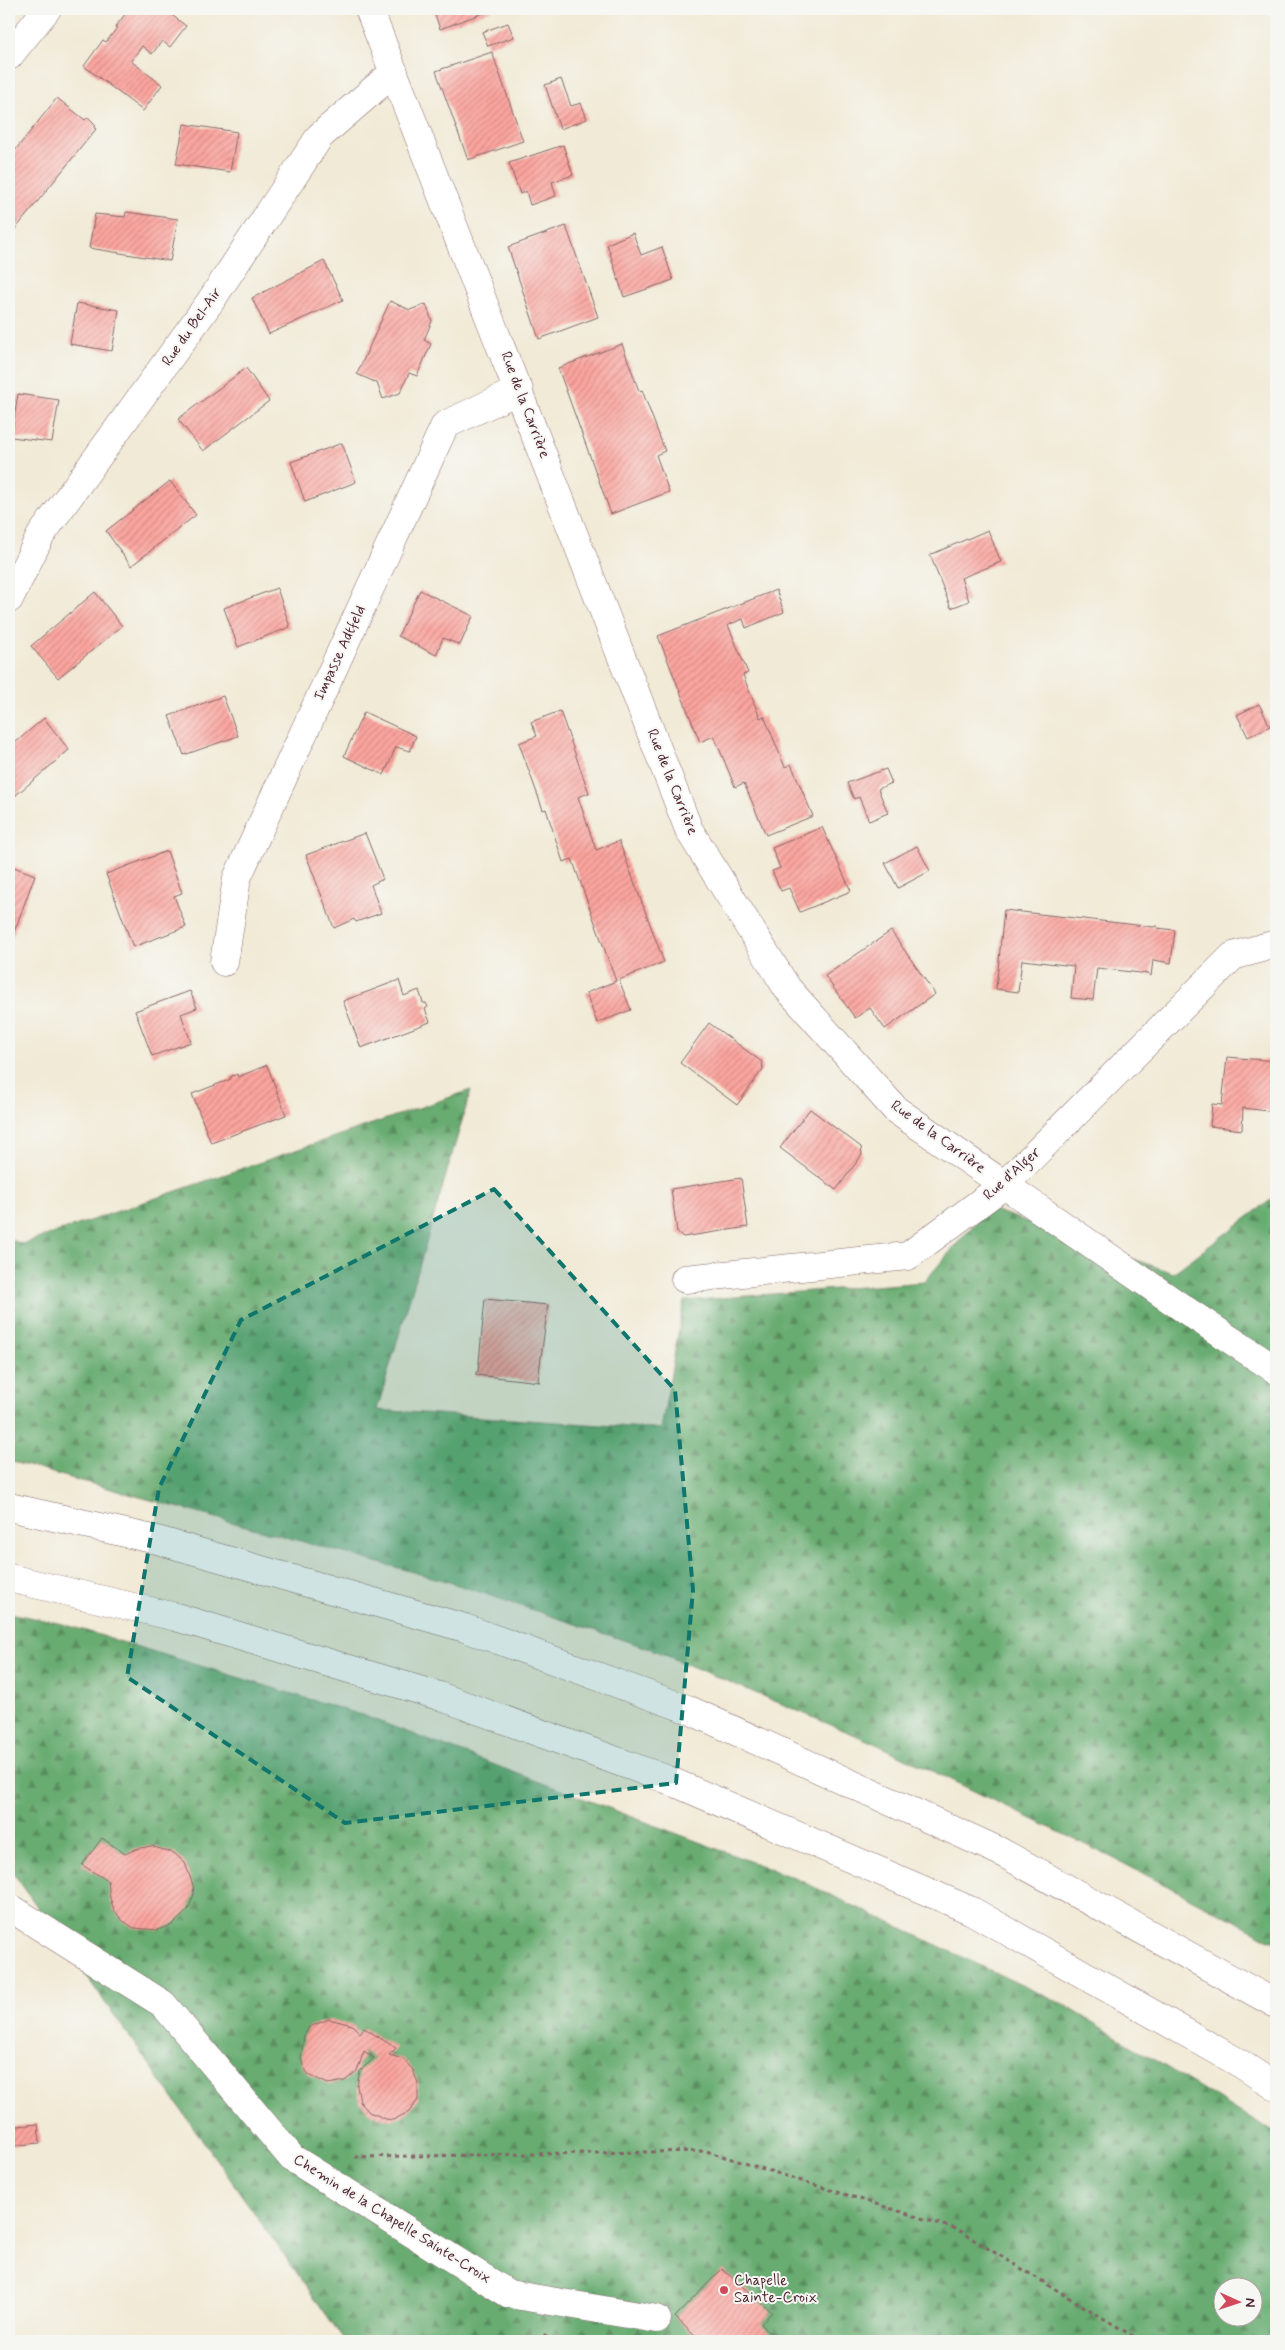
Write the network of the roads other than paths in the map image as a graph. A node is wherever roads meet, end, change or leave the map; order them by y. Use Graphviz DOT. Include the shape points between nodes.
graph roads {
  1 [pos="47,9"];
  2 [pos="369,9"];
  3 [pos="9,56"];
  4 [pos="394,72"];
  5 [pos="519,390"];
  6 [pos="9,599"];
  7 [pos="1276,944"];
  8 [pos="224,962"];
  9 [pos="1004,1184"];
  10 [pos="685,1279"];
  11 [pos="1276,1370"];
  12 [pos="9,1508"];
  13 [pos="9,1578"];
  14 [pos="9,1907"];
  15 [pos="1276,2004"];
  16 [pos="1276,2087"];
  17 [pos="657,2319"];
  1 -- 3 [label="main road"];
  2 -- 4 [label="main road, Rue de la Carrière"];
  4 -- 5 [label="main road, Rue de la Carrière"];
  4 -- 6 [label="main road, Rue du Bel-Air" via="320,136 210,302 41,536"];
  5 -- 8 [label="main road, Impasse Adtfeld" via="445,425 237,878"];
  5 -- 9 [label="main road, Rue de la Carrière" via="689,830 787,988 896,1110"];
  7 -- 9 [label="main road, Rue d'Alger" via="1233,956"];
  9 -- 10 [label="main road, Rue d'Alger" via="908,1256"];
  9 -- 11 [label="main road, Rue de la Carrière" via="1175,1304"];
  12 -- 15 [label="main road" via="157,1540 465,1628 687,1709 999,1851"];
  13 -- 16 [label="main road" via="176,1617 430,1693 666,1778 972,1912"];
  14 -- 17 [label="main road, Chemin de la Chapelle Sainte-Croix" via="163,2004 292,2158 301,2164 509,2294"];
}
